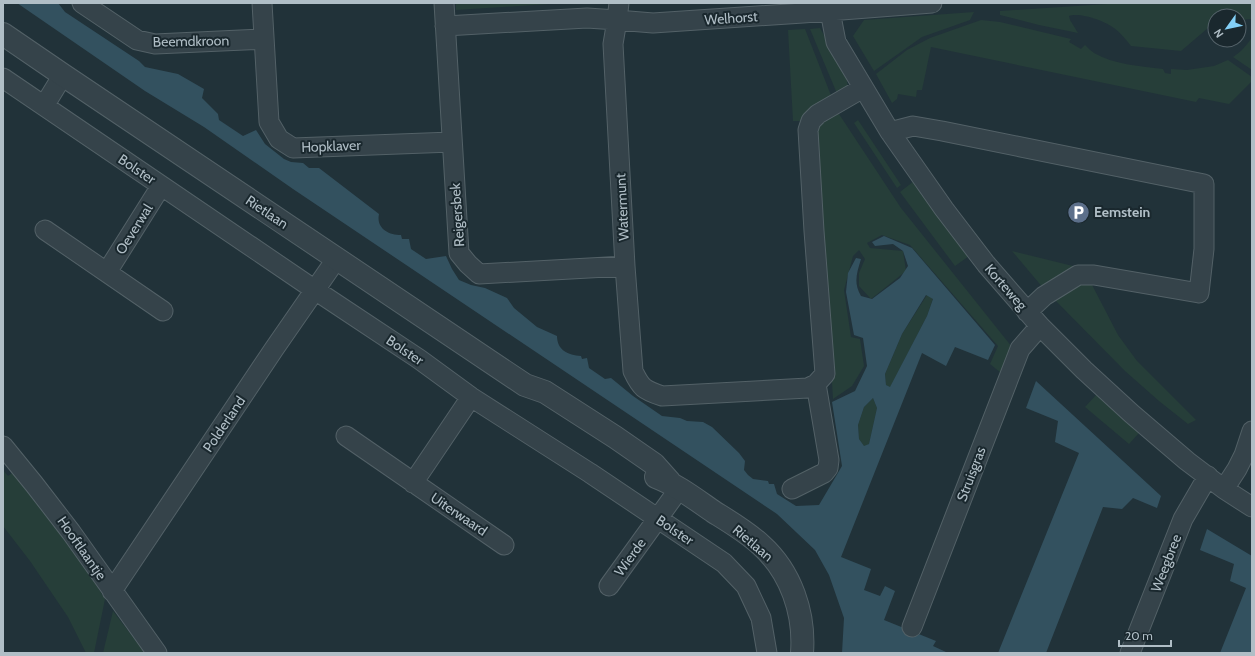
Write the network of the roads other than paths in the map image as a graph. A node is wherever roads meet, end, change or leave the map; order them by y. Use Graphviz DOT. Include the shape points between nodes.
graph roads {
  1 [pos="82,3"];
  2 [pos="262,3"];
  3 [pos="444,3"];
  4 [pos="932,3"];
  5 [pos="618,11"];
  6 [pos="830,11"];
  7 [pos="445,26"];
  8 [pos="5,36"];
  9 [pos="264,39"];
  10 [pos="63,75"];
  11 [pos="3,78"];
  12 [pos="863,88"];
  13 [pos="44,106"];
  14 [pos="890,132"];
  15 [pos="452,142"];
  16 [pos="162,186"];
  17 [pos="45,230"];
  18 [pos="337,258"];
  19 [pos="625,266"];
  20 [pos="107,272"];
  21 [pos="315,290"];
  22 [pos="163,311"];
  23 [pos="1027,312"];
  24 [pos="1040,326"];
  25 [pos="816,384"];
  26 [pos="471,397"];
  27 [pos="1252,431"];
  28 [pos="346,436"];
  29 [pos="3,446"];
  30 [pos="1208,476"];
  31 [pos="414,483"];
  32 [pos="675,486"];
  33 [pos="1224,488"];
  34 [pos="792,489"];
  35 [pos="1252,506"];
  36 [pos="658,518"];
  37 [pos="504,545"];
  38 [pos="609,586"];
  39 [pos="112,591"];
  40 [pos="912,627"];
  41 [pos="157,653"];
  42 [pos="767,653"];
  43 [pos="802,653"];
  44 [pos="1130,653"];
  1 -- 9 [label="street, Beemdkroon" via="137,40 155,44"];
  2 -- 9 [label="street, Hopklaver"];
  3 -- 7 [label="street, Reigersbek"];
  4 -- 6 [label="street, Welhorst"];
  5 -- 6 [label="street, Welhorst" via="653,23"];
  5 -- 7 [label="street" via="587,18"];
  5 -- 19 [label="street, Watermunt" via="613,44"];
  6 -- 12 [label="street, Korteweg" via="836,42"];
  7 -- 15 [label="street, Reigersbek"];
  8 -- 10 [label="street, Rietlaan"];
  9 -- 15 [label="street, Hopklaver" via="269,122 279,139 293,148"];
  10 -- 13 [label="street"];
  10 -- 18 [label="street, Rietlaan"];
  11 -- 13 [label="street, Bolster"];
  12 -- 14 [label="street, Korteweg"];
  12 -- 25 [label="street" via="818,114 811,121 808,130 825,374"];
  13 -- 16 [label="street, Bolster"];
  14 -- 23 [label="street, Korteweg" via="944,209"];
  14 -- 23 [label="street" via="913,126 950,132 1204,184 1204,249 1200,293 1094,275 1078,275 1044,296"];
  15 -- 19 [label="street, Reigersbek" via="459,252 478,274"];
  16 -- 20 [label="street, Oeverwal"];
  16 -- 21 [label="street, Bolster"];
  17 -- 20 [label="street"];
  18 -- 21 [label="street, Polderland"];
  18 -- 32 [label="street, Rietlaan" via="525,385 539,400 606,449 648,474"];
  19 -- 25 [label="street, Watermunt" via="633,371 639,384 645,389 662,396 808,388"];
  20 -- 22 [label="street"];
  21 -- 26 [label="street, Bolster"];
  21 -- 39 [label="street, Polderland"];
  23 -- 24 [label="street, Korteweg"];
  24 -- 30 [label="street, Korteweg" via="1132,414"];
  24 -- 40 [label="street, Struisgras" via="1020,349"];
  25 -- 34 [label="street" via="829,460 828,468 824,473"];
  26 -- 31 [label="street"];
  26 -- 36 [label="street, Bolster"];
  27 -- 33 [label="street" via="1244,455"];
  28 -- 31 [label="street, Uiterwaard"];
  29 -- 39 [label="street, Hooftlaantje" via="67,526"];
  30 -- 33 [label="street, Korteweg"];
  30 -- 44 [label="street, Weegbree" via="1183,519"];
  31 -- 37 [label="street, Uiterwaard"];
  32 -- 36 [label="street, Wierde"];
  32 -- 43 [label="street, Rietlaan" via="752,537 778,564 790,584 799,612"];
  33 -- 35 [label="street, Korteweg"];
  36 -- 38 [label="street, Wierde"];
  36 -- 42 [label="street, Bolster" via="724,563 746,586 761,618"];
  39 -- 41 [label="street, Hooftlaantje"];
}
